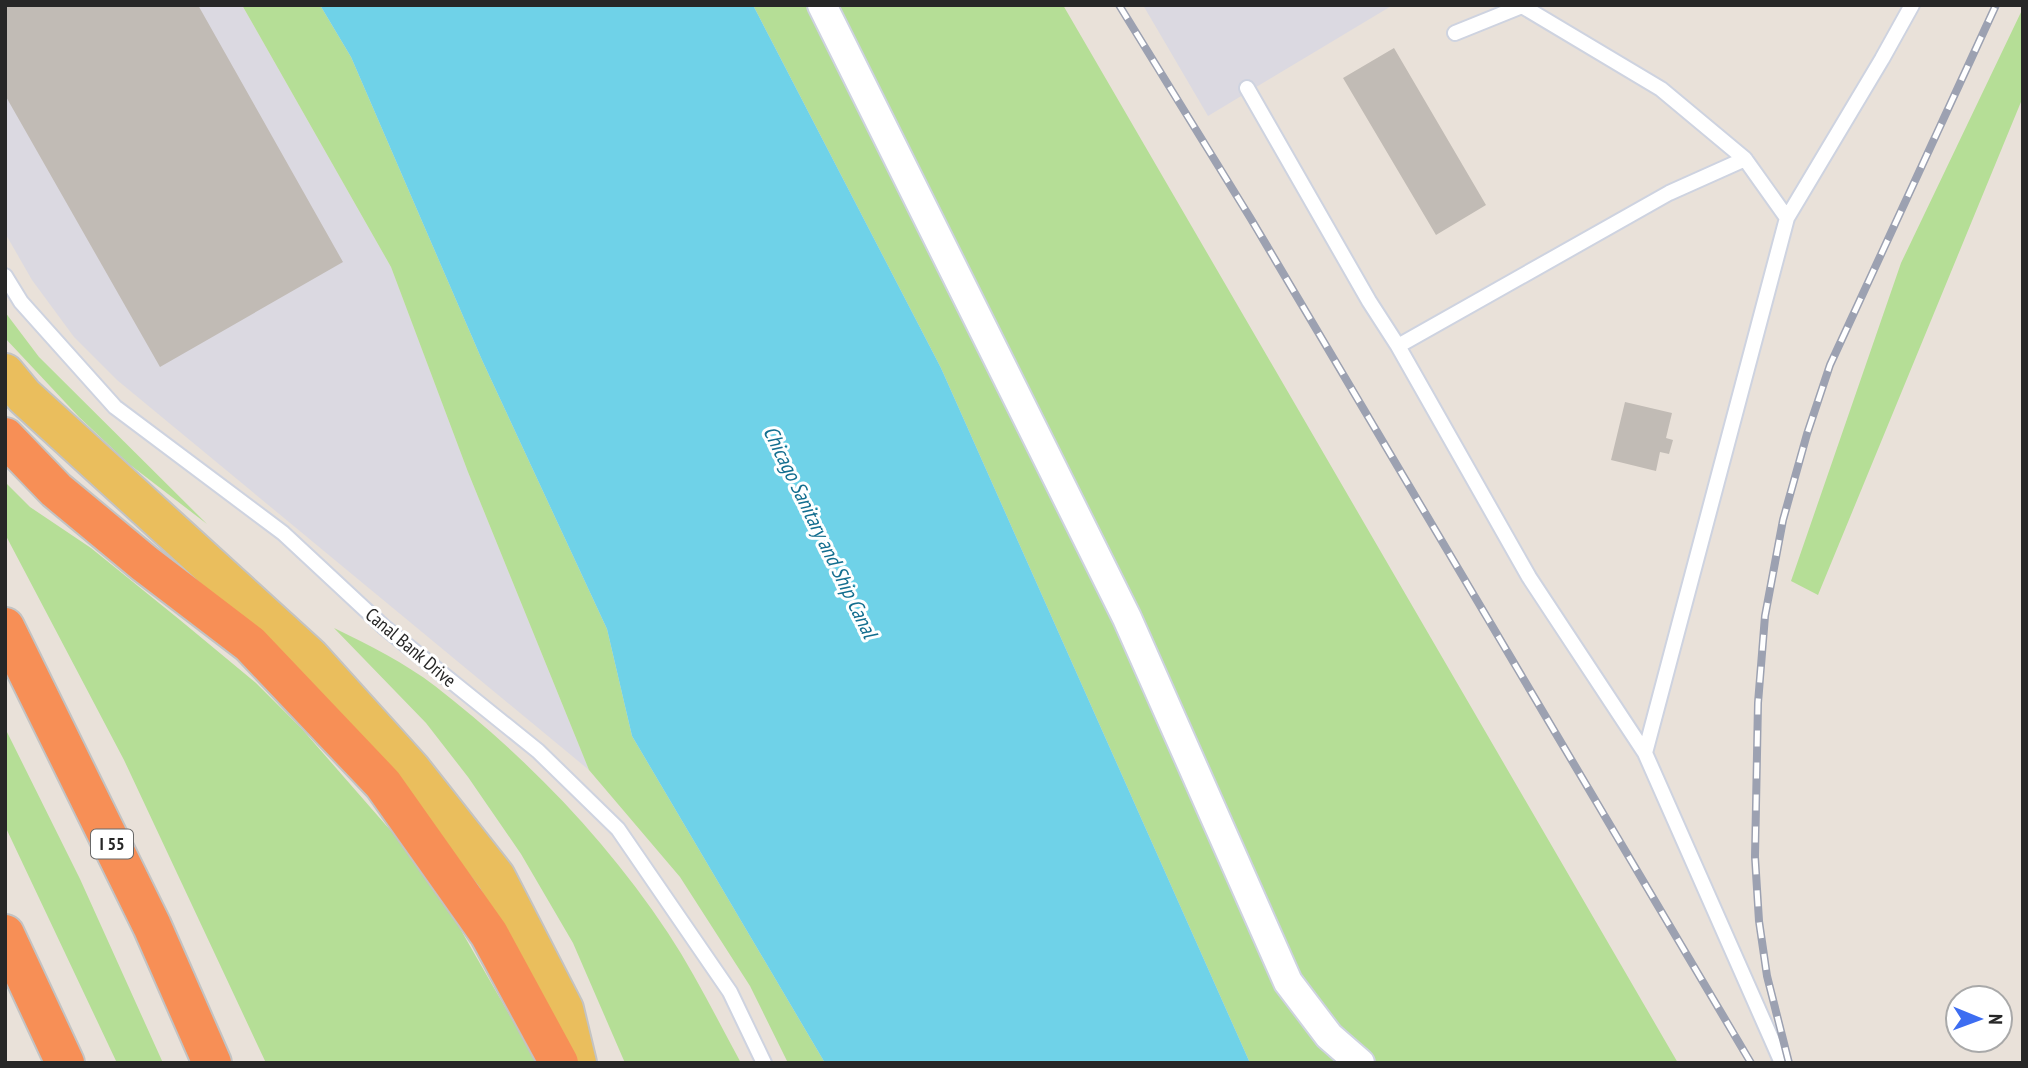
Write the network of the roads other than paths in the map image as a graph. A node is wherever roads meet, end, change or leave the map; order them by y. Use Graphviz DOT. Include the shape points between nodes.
graph roads {
  1 [pos="822,5"];
  2 [pos="1912,5"];
  3 [pos="1455,33"];
  4 [pos="1247,88"];
  5 [pos="1745,159"];
  6 [pos="1787,218"];
  7 [pos="5,276"];
  8 [pos="1398,346"];
  9 [pos="5,373"];
  10 [pos="5,437"];
  11 [pos="5,627"];
  12 [pos="1645,753"];
  13 [pos="5,934"];
  14 [pos="65,1063"];
  15 [pos="212,1063"];
  16 [pos="559,1063"];
  17 [pos="577,1063"];
  18 [pos="764,1063"];
  19 [pos="1360,1063"];
  20 [pos="1782,1063"];
  1 -- 19 [label="street" via="1127,618 1288,982 1329,1036"];
  2 -- 6 [label="lane"];
  3 -- 5 [label="lane" via="1522,6 1661,89"];
  4 -- 8 [label="lane"];
  5 -- 6 [label="lane"];
  5 -- 8 [label="lane" via="1669,193"];
  6 -- 12 [label="lane"];
  7 -- 18 [label="lane, Canal Bank Drive" via="21,302 115,407 282,533 384,627 538,751 618,829 730,992"];
  8 -- 12 [label="lane" via="1529,577"];
  9 -- 17 [label="main road" via="34,405 310,657 411,769 496,877 564,1009"];
  10 -- 16 [label="highway" via="56,490 250,645 383,784 489,934"];
  11 -- 15 [label="highway, I 55" via="152,926"];
  12 -- 20 [label="lane"];
  13 -- 14 [label="highway"];
}
